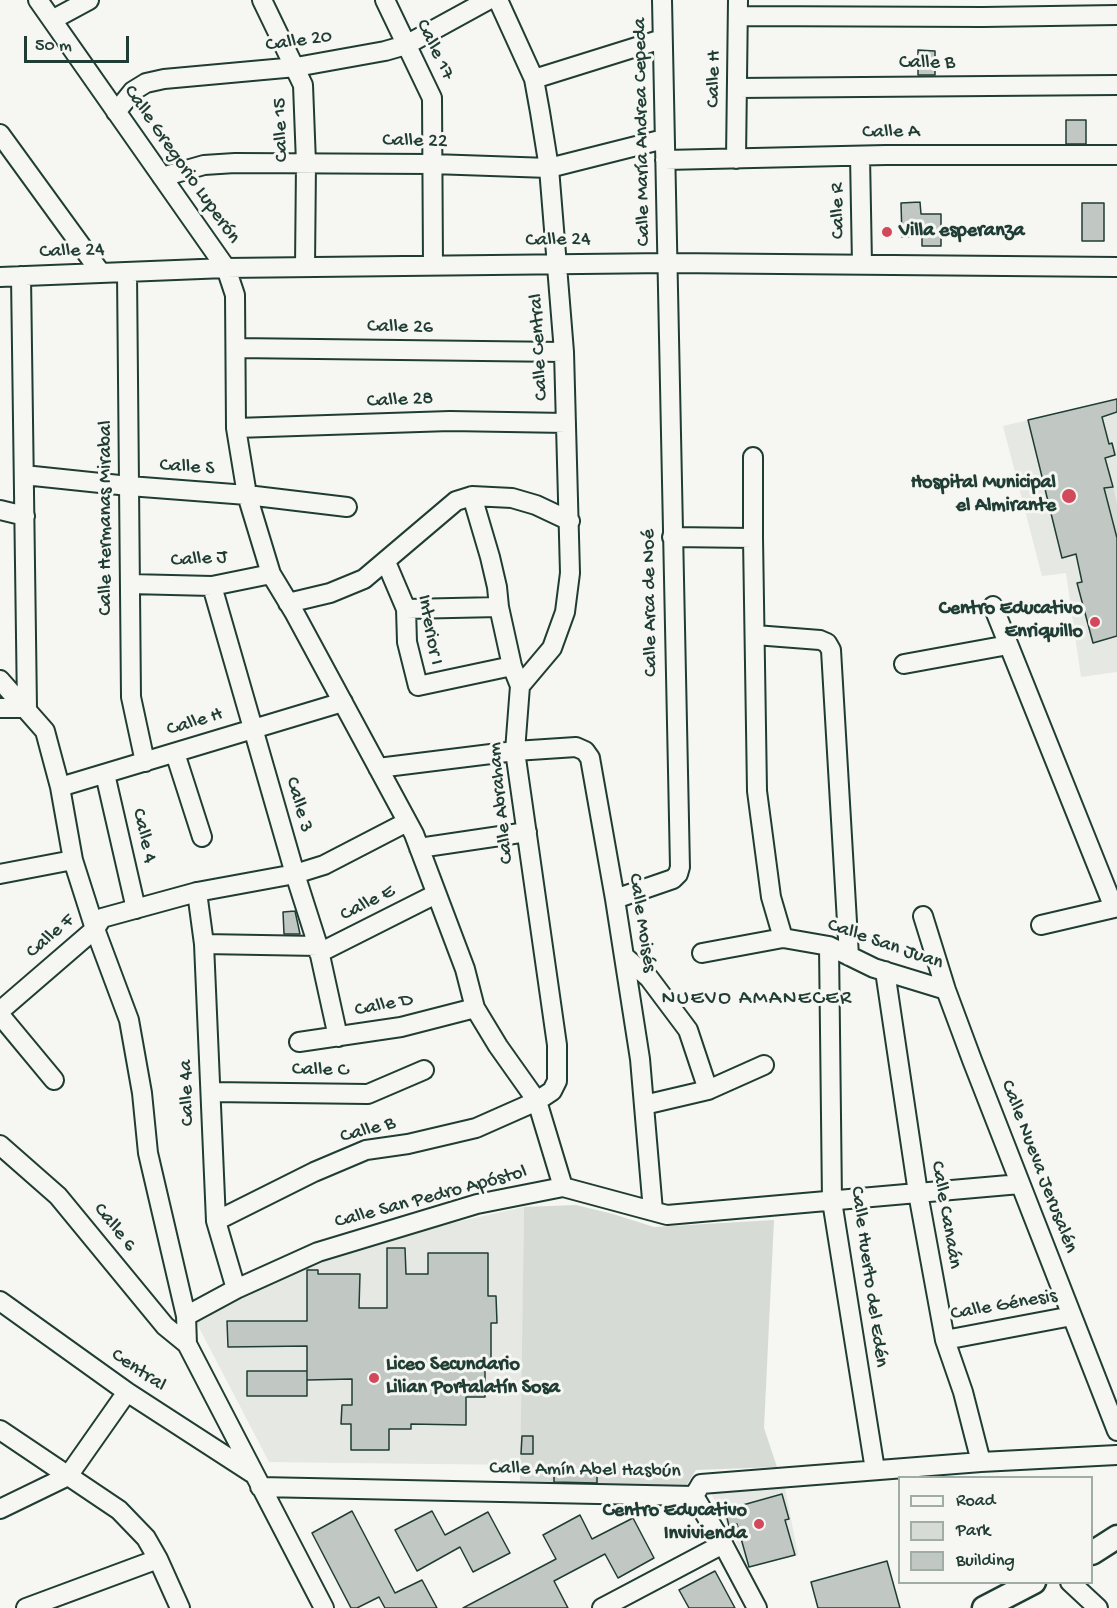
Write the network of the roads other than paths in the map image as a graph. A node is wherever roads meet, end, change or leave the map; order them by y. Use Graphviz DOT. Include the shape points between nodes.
graph roads {
  1 [pos="38,0"];
  2 [pos="89,0"];
  3 [pos="262,0"];
  4 [pos="385,0"];
  5 [pos="488,0"];
  6 [pos="498,0"];
  7 [pos="662,0"];
  8 [pos="738,8"];
  9 [pos="1117,15"];
  10 [pos="52,20"];
  11 [pos="662,39"];
  12 [pos="406,45"];
  13 [pos="296,67"];
  14 [pos="534,79"];
  15 [pos="1117,85"];
  16 [pos="737,88"];
  17 [pos="116,112"];
  18 [pos="0,134"];
  19 [pos="664,139"];
  20 [pos="1117,155"];
  21 [pos="860,156"];
  22 [pos="736,159"];
  23 [pos="665,160"];
  24 [pos="306,163"];
  25 [pos="432,164"];
  26 [pos="549,168"];
  27 [pos="162,177"];
  28 [pos="669,263"];
  29 [pos="558,264"];
  30 [pos="862,264"];
  31 [pos="433,265"];
  32 [pos="305,267"];
  33 [pos="1117,267"];
  34 [pos="226,268"];
  35 [pos="101,273"];
  36 [pos="128,273"];
  37 [pos="21,276"];
  38 [pos="0,277"];
  39 [pos="236,348"];
  40 [pos="564,352"];
  41 [pos="566,423"];
  42 [pos="236,428"];
  43 [pos="753,457"];
  44 [pos="24,475"];
  45 [pos="129,486"];
  46 [pos="247,495"];
  47 [pos="472,496"];
  48 [pos="347,507"];
  49 [pos="0,510"];
  50 [pos="25,516"];
  51 [pos="570,521"];
  52 [pos="672,537"];
  53 [pos="753,538"];
  54 [pos="386,562"];
  55 [pos="271,574"];
  56 [pos="130,584"];
  57 [pos="212,586"];
  58 [pos="288,603"];
  59 [pos="993,606"];
  60 [pos="499,608"];
  61 [pos="406,609"];
  62 [pos="755,635"];
  63 [pos="1008,645"];
  64 [pos="904,664"];
  65 [pos="512,666"];
  66 [pos="0,680"];
  67 [pos="520,686"];
  68 [pos="343,702"];
  69 [pos="0,708"];
  70 [pos="27,708"];
  71 [pos="252,729"];
  72 [pos="515,751"];
  73 [pos="175,753"];
  74 [pos="145,762"];
  75 [pos="378,768"];
  76 [pos="105,774"];
  77 [pos="60,787"];
  78 [pos="407,822"];
  79 [pos="527,832"];
  80 [pos="202,837"];
  81 [pos="419,848"];
  82 [pos="73,860"];
  83 [pos="0,874"];
  84 [pos="295,874"];
  85 [pos="197,892"];
  86 [pos="436,894"];
  87 [pos="615,899"];
  88 [pos="1116,908"];
  89 [pos="136,909"];
  90 [pos="923,916"];
  91 [pos="98,924"];
  92 [pos="1041,925"];
  93 [pos="783,938"];
  94 [pos="204,944"];
  95 [pos="829,946"];
  96 [pos="319,950"];
  97 [pos="702,953"];
  98 [pos="624,956"];
  99 [pos="849,956"];
  100 [pos="885,971"];
  101 [pos="946,990"];
  102 [pos="475,1008"];
  103 [pos="0,1013"];
  104 [pos="338,1037"];
  105 [pos="299,1042"];
  106 [pos="764,1065"];
  107 [pos="424,1070"];
  108 [pos="54,1080"];
  109 [pos="708,1090"];
  110 [pos="211,1092"];
  111 [pos="537,1101"];
  112 [pos="644,1106"];
  113 [pos="0,1145"];
  114 [pos="1020,1184"];
  115 [pos="563,1187"];
  116 [pos="918,1193"];
  117 [pos="832,1201"];
  118 [pos="653,1211"];
  119 [pos="216,1221"];
  120 [pos="236,1289"];
  121 [pos="0,1301"];
  122 [pos="186,1316"];
  123 [pos="1072,1316"];
  124 [pos="945,1340"];
  125 [pos="187,1344"];
  126 [pos="127,1392"];
  127 [pos="0,1430"];
  128 [pos="1117,1431"];
  129 [pos="1117,1455"];
  130 [pos="981,1462"];
  131 [pos="875,1470"];
  132 [pos="68,1476"];
  133 [pos="257,1481"];
  134 [pos="694,1496"];
  135 [pos="0,1509"];
  136 [pos="1117,1537"];
  137 [pos="723,1544"];
  138 [pos="1093,1552"];
  139 [pos="158,1559"];
  140 [pos="1030,1584"];
  141 [pos="1072,1584"];
  142 [pos="26,1608"];
  143 [pos="180,1608"];
  144 [pos="324,1608"];
  145 [pos="602,1608"];
  146 [pos="757,1608"];
  147 [pos="984,1608"];
  148 [pos="1098,1608"];
  1 -- 10 [label="street, Calle Gregorio Luperón"];
  2 -- 10 [label="street"];
  3 -- 13 [label="street, Calle 15"];
  4 -- 12 [label="street, Calle 17"];
  5 -- 12 [label="street, Calle 20"];
  6 -- 14 [label="street, Calle Central"];
  7 -- 11 [label="street, Calle María Andrea Cepeda"];
  8 -- 9 [label="street" via="983,17"];
  8 -- 16 [label="street, Calle H"];
  10 -- 17 [label="street, Calle Gregorio Luperón"];
  11 -- 14 [label="street"];
  11 -- 19 [label="street, Calle María Andrea Cepeda"];
  12 -- 13 [label="street, Calle 20"];
  12 -- 25 [label="street, Calle 17" via="432,98"];
  13 -- 17 [label="street, Calle 20" via="146,83 133,91"];
  13 -- 24 [label="street, Calle 15" via="303,85"];
  14 -- 26 [label="street, Calle Central"];
  15 -- 16 [label="street, Calle B"];
  16 -- 22 [label="street, Calle H"];
  17 -- 27 [label="street, Calle Gregorio Luperón"];
  18 -- 35 [label="street"];
  19 -- 23 [label="street, Calle María Andrea Cepeda"];
  19 -- 26 [label="street, Calle 22"];
  20 -- 21 [label="street, Calle A"];
  21 -- 22 [label="street, Calle A"];
  21 -- 30 [label="street, Calle R"];
  22 -- 23 [label="street, Calle A"];
  23 -- 28 [label="street, Calle María Andrea Cepeda"];
  24 -- 25 [label="street, Calle 22"];
  24 -- 27 [label="street, Calle 22" via="204,165"];
  24 -- 32 [label="street, Calle 15"];
  25 -- 26 [label="street, Calle 22"];
  25 -- 31 [label="street, Calle 17"];
  26 -- 29 [label="street, Calle Central"];
  27 -- 34 [label="street, Calle Gregorio Luperón"];
  28 -- 29 [label="street, Calle 24"];
  28 -- 30 [label="street, Calle 24"];
  28 -- 52 [label="street, Calle Arca de Noé"];
  29 -- 31 [label="street, Calle 24"];
  29 -- 40 [label="street, Calle Central"];
  30 -- 33 [label="street, Calle 24"];
  31 -- 32 [label="street, Calle 24"];
  32 -- 34 [label="street, Calle 24"];
  34 -- 36 [label="street, Calle 24"];
  34 -- 39 [label="street, Calle Gregorio Luperón" via="235,295"];
  35 -- 36 [label="street, Calle 24"];
  35 -- 37 [label="street, Calle 24"];
  36 -- 45 [label="street, Calle Hermanas Mirabal"];
  37 -- 38 [label="street, Calle 24"];
  37 -- 44 [label="street"];
  39 -- 40 [label="street, Calle 26"];
  39 -- 42 [label="street, Calle Gregorio Luperón"];
  40 -- 41 [label="street, Calle Central"];
  41 -- 42 [label="street, Calle 28" via="450,421"];
  41 -- 51 [label="street, Calle Central"];
  42 -- 46 [label="street, Calle Gregorio Luperón"];
  43 -- 53 [label="street"];
  44 -- 45 [label="street, Calle S"];
  44 -- 50 [label="street"];
  45 -- 46 [label="street, Calle S"];
  45 -- 56 [label="street, Calle Hermanas Mirabal"];
  46 -- 48 [label="street, Calle S"];
  46 -- 55 [label="street, Calle Gregorio Luperón"];
  47 -- 51 [label="street" via="512,498"];
  47 -- 54 [label="street" via="456,501 433,518"];
  47 -- 60 [label="street, Calle Abraham" via="490,557"];
  49 -- 50 [label="street"];
  50 -- 70 [label="street"];
  51 -- 67 [label="street, Calle Central" via="565,612 552,648"];
  52 -- 53 [label="street"];
  52 -- 87 [label="street, Calle Arca de Noé" via="680,867 673,879"];
  53 -- 62 [label="street"];
  54 -- 58 [label="street" via="356,583"];
  54 -- 61 [label="street, Interior I"];
  55 -- 57 [label="street, Calle J"];
  55 -- 58 [label="street, Calle Gregorio Luperón"];
  56 -- 57 [label="street, Calle J"];
  56 -- 74 [label="street, Calle Hermanas Mirabal" via="131,697"];
  57 -- 71 [label="street, Calle 3"];
  58 -- 68 [label="street, Calle Gregorio Luperón"];
  59 -- 63 [label="street"];
  60 -- 61 [label="street"];
  60 -- 65 [label="street, Calle Abraham"];
  61 -- 65 [label="street, Interior I" via="407,642 418,686"];
  62 -- 93 [label="street" via="757,791 771,897"];
  62 -- 99 [label="street" via="820,640 831,650"];
  63 -- 64 [label="street"];
  63 -- 88 [label="street"];
  65 -- 67 [label="street, Calle Abraham"];
  66 -- 70 [label="street"];
  67 -- 72 [label="street, Calle Abraham"];
  68 -- 71 [label="street, Calle H"];
  68 -- 75 [label="street, Calle Gregorio Luperón"];
  69 -- 70 [label="street"];
  70 -- 77 [label="street" via="45,731"];
  71 -- 73 [label="street, Calle H"];
  71 -- 84 [label="street, Calle 3"];
  72 -- 75 [label="street"];
  72 -- 79 [label="street, Calle Abraham"];
  72 -- 87 [label="street, Calle Moisés" via="576,747 590,758"];
  73 -- 74 [label="street, Calle H"];
  73 -- 80 [label="street"];
  74 -- 76 [label="street, Calle H"];
  75 -- 78 [label="street, Calle Gregorio Luperón"];
  76 -- 77 [label="street, Calle H"];
  76 -- 89 [label="street, Calle 4"];
  77 -- 82 [label="street"];
  78 -- 81 [label="street, Calle Gregorio Luperón"];
  78 -- 84 [label="street" via="324,865"];
  79 -- 81 [label="street"];
  79 -- 111 [label="street, Calle Abraham" via="558,1064 552,1091"];
  81 -- 86 [label="street, Calle Gregorio Luperón"];
  82 -- 83 [label="street"];
  82 -- 91 [label="street"];
  84 -- 85 [label="street"];
  84 -- 96 [label="street, Calle 3"];
  85 -- 89 [label="street"];
  85 -- 94 [label="street, Calle 4a"];
  86 -- 96 [label="street, Calle E"];
  86 -- 102 [label="street, Calle Gregorio Luperón" via="465,969"];
  87 -- 98 [label="street, Calle Moisés"];
  88 -- 92 [label="street"];
  89 -- 91 [label="street"];
  90 -- 101 [label="street, Calle Nueva Jerusalén"];
  91 -- 103 [label="street, Calle F"];
  91 -- 122 [label="street" via="129,1020 148,1153"];
  93 -- 95 [label="street, Calle San Juan"];
  93 -- 97 [label="street, Calle San Juan"];
  94 -- 96 [label="street, Calle E"];
  94 -- 110 [label="street, Calle 4a"];
  95 -- 99 [label="street, Calle San Juan"];
  95 -- 117 [label="street, Calle Huerto del Edén"];
  96 -- 104 [label="street, Calle 3"];
  98 -- 109 [label="street" via="649,978 688,1030"];
  98 -- 112 [label="street, Calle Moisés"];
  99 -- 100 [label="street, Calle San Juan"];
  100 -- 101 [label="street, Calle San Juan"];
  100 -- 116 [label="street, Calle Canaán"];
  101 -- 114 [label="street, Calle Nueva Jerusalén"];
  102 -- 104 [label="street, Calle D" via="401,1027"];
  102 -- 111 [label="street, Calle Gregorio Luperón"];
  103 -- 108 [label="street"];
  104 -- 105 [label="street, Calle D"];
  106 -- 109 [label="street"];
  107 -- 110 [label="street, Calle C" via="368,1094"];
  109 -- 112 [label="street"];
  110 -- 119 [label="street, Calle 4a"];
  111 -- 115 [label="street, Calle Gregorio Luperón"];
  111 -- 119 [label="street, Calle B" via="476,1128 366,1150"];
  112 -- 118 [label="street, Calle Moisés"];
  113 -- 125 [label="street, Calle 6" via="58,1196 165,1326"];
  114 -- 116 [label="street, Calle San Pedro Apóstol"];
  114 -- 123 [label="street, Calle Nueva Jerusalén"];
  115 -- 118 [label="street, Calle San Pedro Apóstol"];
  115 -- 120 [label="street, Calle San Pedro Apóstol" via="477,1204 318,1252"];
  116 -- 117 [label="street, Calle San Pedro Apóstol"];
  116 -- 124 [label="street, Calle Canaán"];
  117 -- 118 [label="street, Calle San Pedro Apóstol" via="667,1215"];
  117 -- 131 [label="street, Calle Huerto del Edén"];
  119 -- 120 [label="street, Calle 4a"];
  120 -- 122 [label="street, Calle San Pedro Apóstol"];
  121 -- 126 [label="street, Central"];
  122 -- 125 [label="street"];
  123 -- 124 [label="street, Calle Génesis"];
  123 -- 128 [label="street, Calle Nueva Jerusalén"];
  124 -- 130 [label="street, Calle Canaán"];
  125 -- 133 [label="street"];
  126 -- 132 [label="street"];
  126 -- 133 [label="street, Central"];
  127 -- 132 [label="street"];
  129 -- 130 [label="street, Calle Amín Abel Hasbún"];
  130 -- 131 [label="street, Calle Amín Abel Hasbún"];
  131 -- 134 [label="street, Calle Amín Abel Hasbún" via="701,1484"];
  132 -- 135 [label="street"];
  132 -- 139 [label="street" via="119,1510 146,1538"];
  133 -- 134 [label="street, Calle Amín Abel Hasbún"];
  133 -- 144 [label="street"];
  134 -- 137 [label="street"];
  136 -- 138 [label="main road"];
  137 -- 145 [label="street"];
  137 -- 146 [label="street"];
  139 -- 142 [label="street"];
  139 -- 143 [label="street"];
  140 -- 147 [label="main road"];
  141 -- 148 [label="street"];
}
